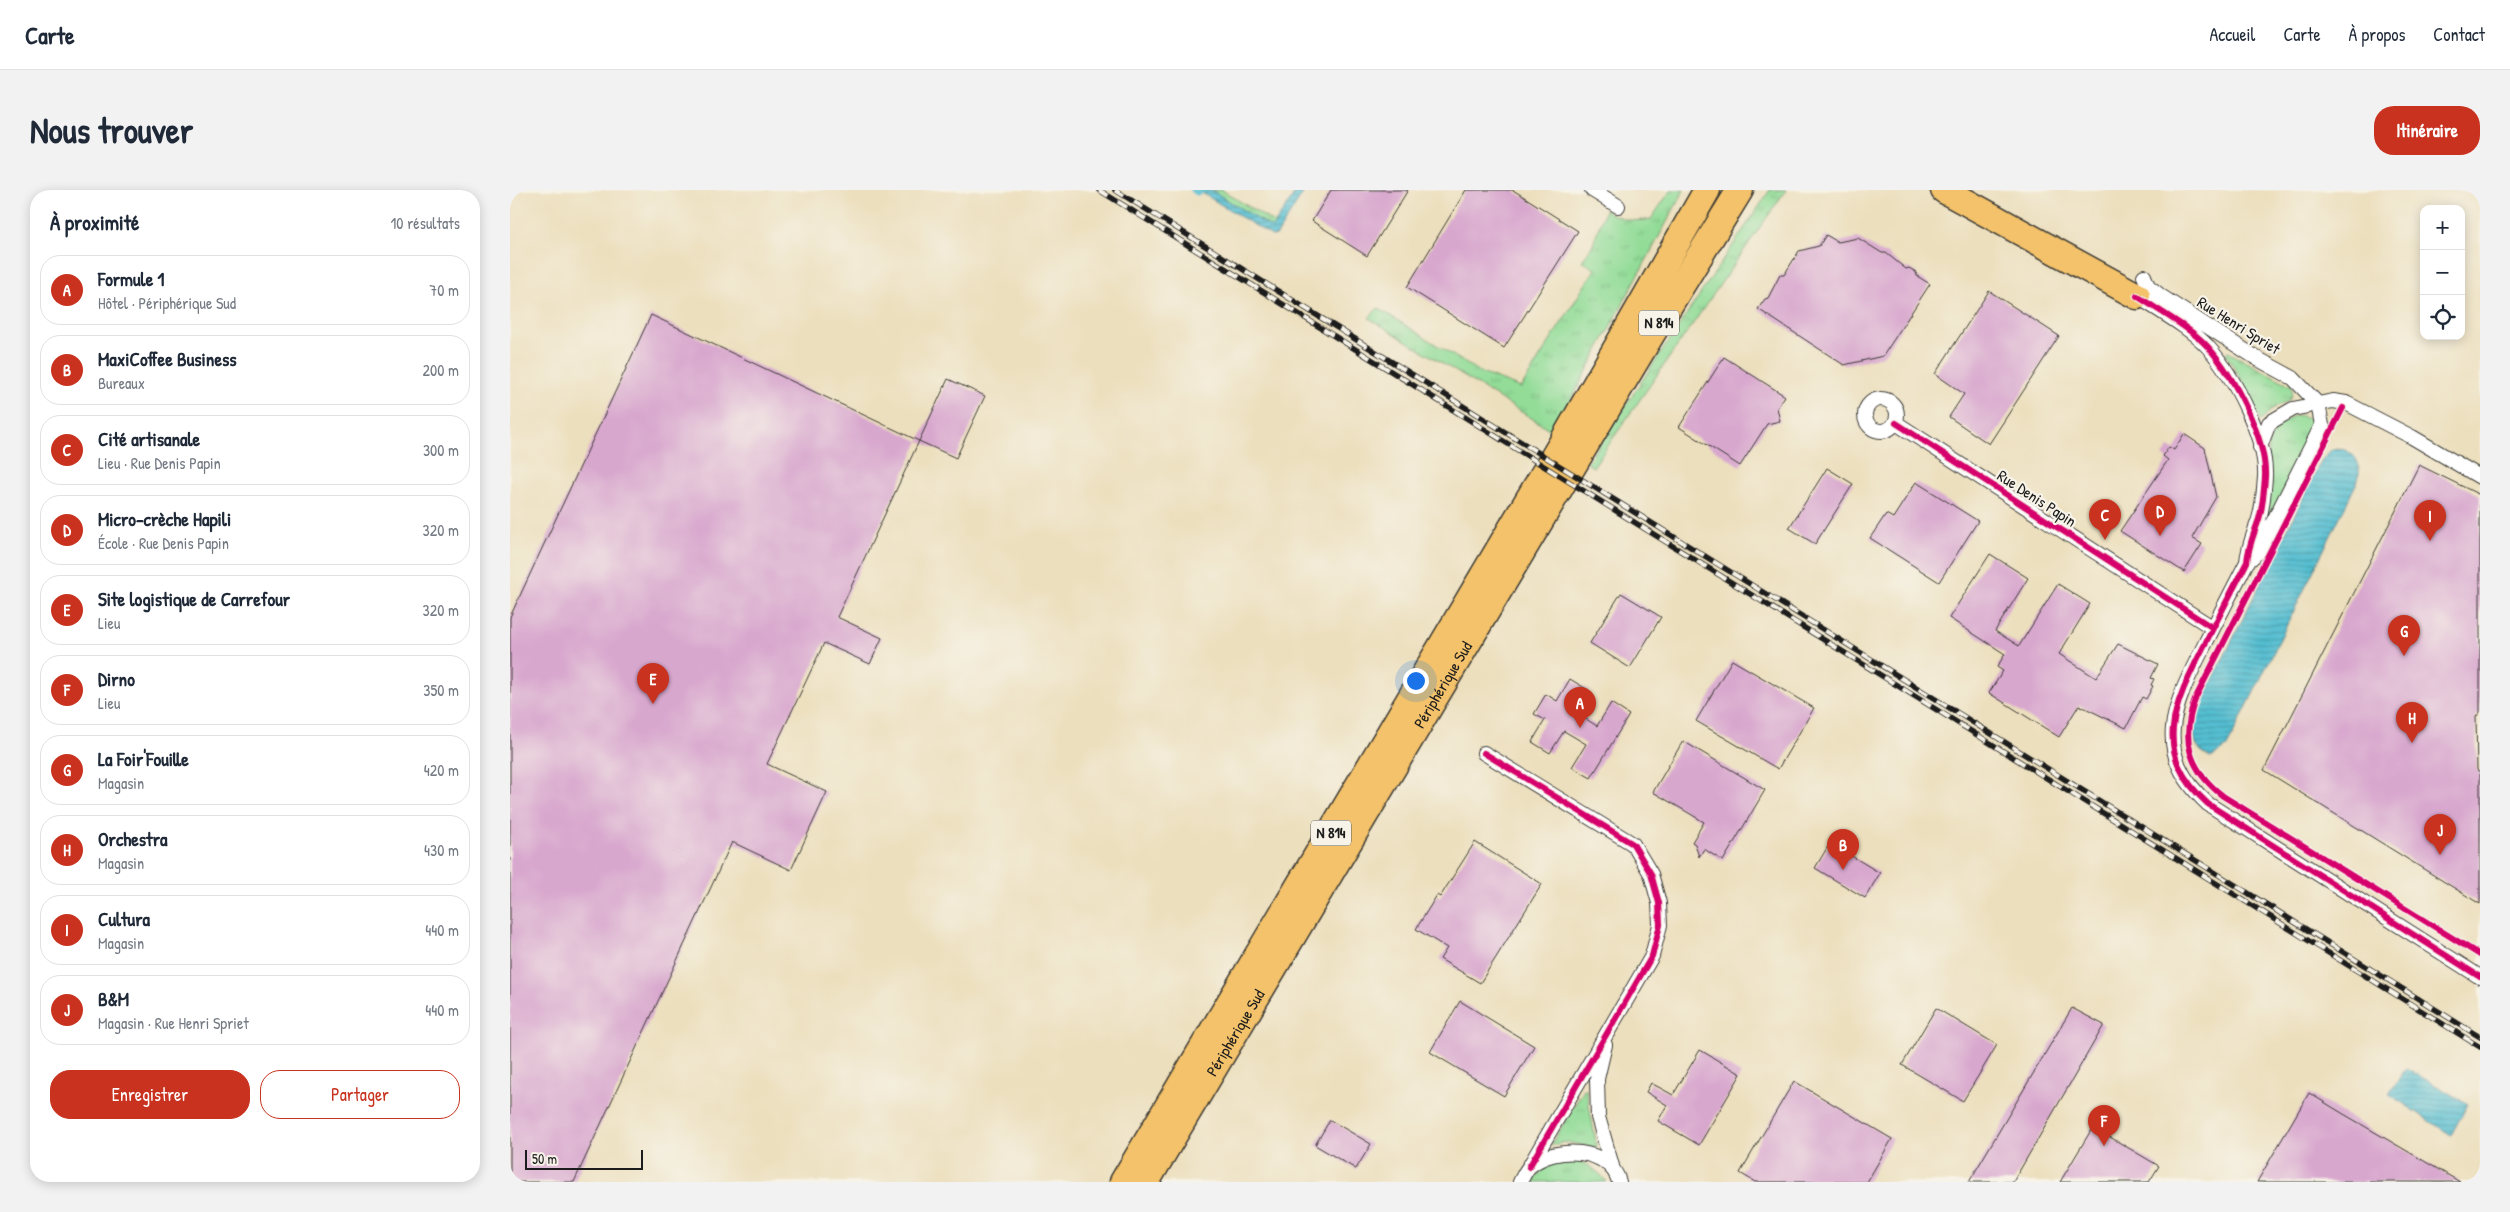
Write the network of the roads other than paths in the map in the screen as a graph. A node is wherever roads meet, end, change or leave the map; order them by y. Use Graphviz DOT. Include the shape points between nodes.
graph roads {
  1 [pos="1592,190"];
  2 [pos="1706,190"];
  3 [pos="1740,190"];
  4 [pos="1944,190"];
  5 [pos="1618,206"];
  6 [pos="2140,286"];
  7 [pos="2318,404"];
  8 [pos="1896,422"];
  9 [pos="2260,447"];
  10 [pos="2480,477"];
  11 [pos="2246,562"];
  12 [pos="2213,628"];
  13 [pos="1484,753"];
  14 [pos="2480,977"];
  15 [pos="1609,1030"];
  16 [pos="1612,1166"];
  17 [pos="1529,1167"];
  18 [pos="1123,1182"];
  19 [pos="1146,1182"];
  20 [pos="1520,1182"];
  21 [pos="1619,1182"];
  1 -- 5 [label="street"];
  2 -- 18 [label="highway, Périphérique Sud / N 814" via="1562,443"];
  3 -- 19 [label="highway, Périphérique Sud / N 814"];
  4 -- 6 [label="highway"];
  6 -- 7 [label="street, Rue Henri Spriet" via="2148,286 2258,359 2294,378"];
  6 -- 9 [label="street, Rue Henri Spriet" via="2207,346 2240,394 2254,424"];
  7 -- 9 [label="street" via="2293,410 2270,422"];
  7 -- 10 [label="street" via="2346,403"];
  7 -- 11 [label="street" via="2322,425 2258,552"];
  8 -- 12 [label="street, Rue Denis Papin"];
  9 -- 11 [label="street, Rue Henri Spriet" via="2265,474 2263,499"];
  11 -- 12 [label="street, Rue Henri Spriet"];
  12 -- 14 [label="street, Rue Henri Spriet" via="2180,692 2173,716 2175,755 2185,779 2208,804"];
  13 -- 15 [label="street" via="1632,844 1651,874 1660,925 1655,946"];
  15 -- 16 [label="street" via="1597,1079 1598,1117"];
  15 -- 17 [label="street"];
  16 -- 17 [label="street" via="1589,1155 1571,1152 1541,1159"];
  16 -- 21 [label="street"];
  17 -- 20 [label="street"];
}
